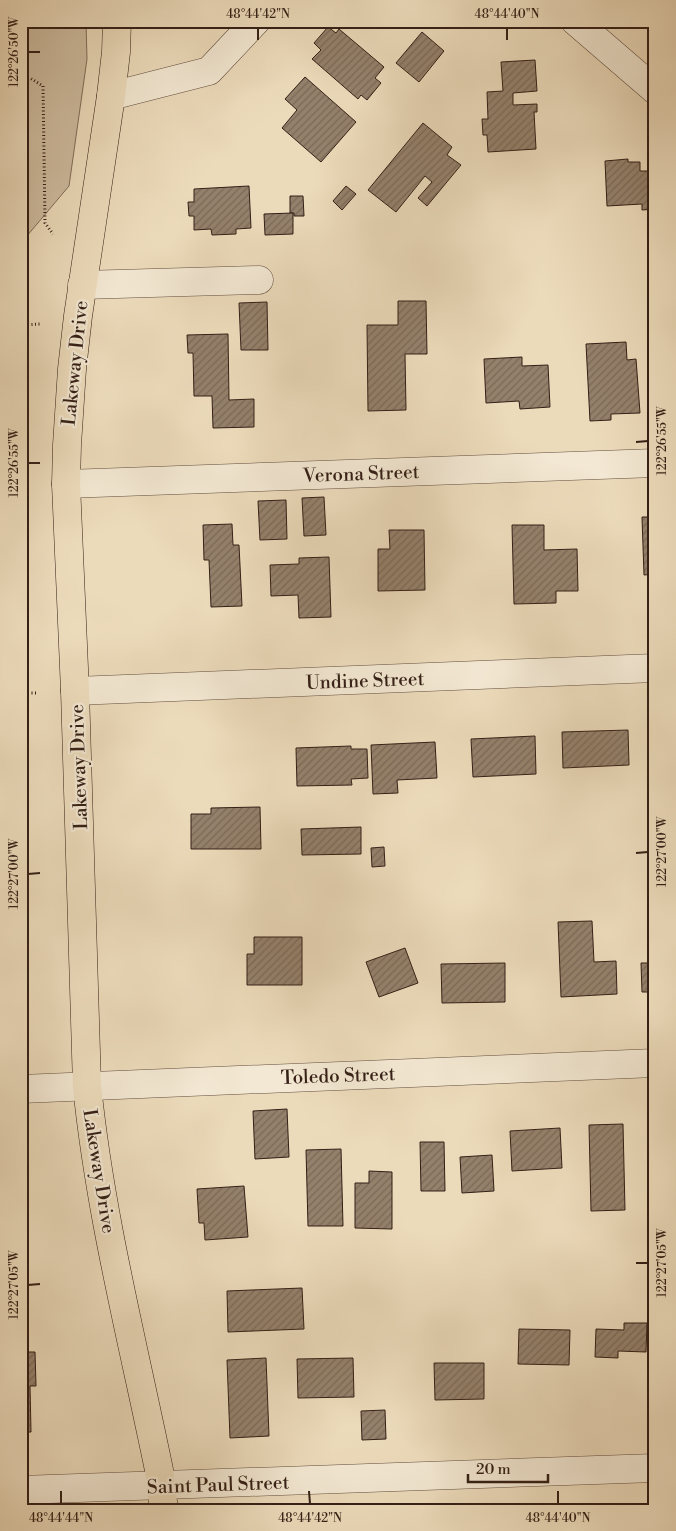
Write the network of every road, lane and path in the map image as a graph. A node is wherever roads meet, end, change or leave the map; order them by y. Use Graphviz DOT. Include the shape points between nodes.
graph roads {
  1 [pos="117,21"];
  2 [pos="256,21"];
  3 [pos="575,21"];
  4 [pos="21,80"];
  5 [pos="655,90"];
  6 [pos="110,96"];
  7 [pos="53,234"];
  8 [pos="259,280"];
  9 [pos="82,285"];
  10 [pos="40,324"];
  11 [pos="21,325"];
  12 [pos="655,462"];
  13 [pos="66,484"];
  14 [pos="655,668"];
  15 [pos="76,692"];
  16 [pos="21,693"];
  17 [pos="38,693"];
  18 [pos="655,1062"];
  19 [pos="87,1086"];
  20 [pos="21,1089"];
  21 [pos="655,1468"];
  22 [pos="21,1490"];
  23 [pos="163,1498"];
  1 -- 6 [label="main road, Lakeway Drive"];
  2 -- 6 [label="street" via="209,71"];
  3 -- 5 [label="street"];
  4 -- 7 [label="path" via="30,78 43,86 45,223"];
  6 -- 9 [label="main road, Lakeway Drive"];
  8 -- 9 [label="street"];
  9 -- 13 [label="main road, Lakeway Drive" via="72,368"];
  10 -- 11 [label="path"];
  12 -- 13 [label="street, Verona Street"];
  13 -- 15 [label="main road, Lakeway Drive"];
  14 -- 15 [label="street, Undine Street"];
  15 -- 19 [label="main road, Lakeway Drive"];
  16 -- 17 [label="path"];
  18 -- 19 [label="street, Toledo Street"];
  19 -- 20 [label="street, Toledo Street"];
  19 -- 23 [label="main road, Lakeway Drive" via="101,1193"];
  21 -- 23 [label="street, Saint Paul Street"];
  22 -- 23 [label="street, Saint Paul Street"];
}
